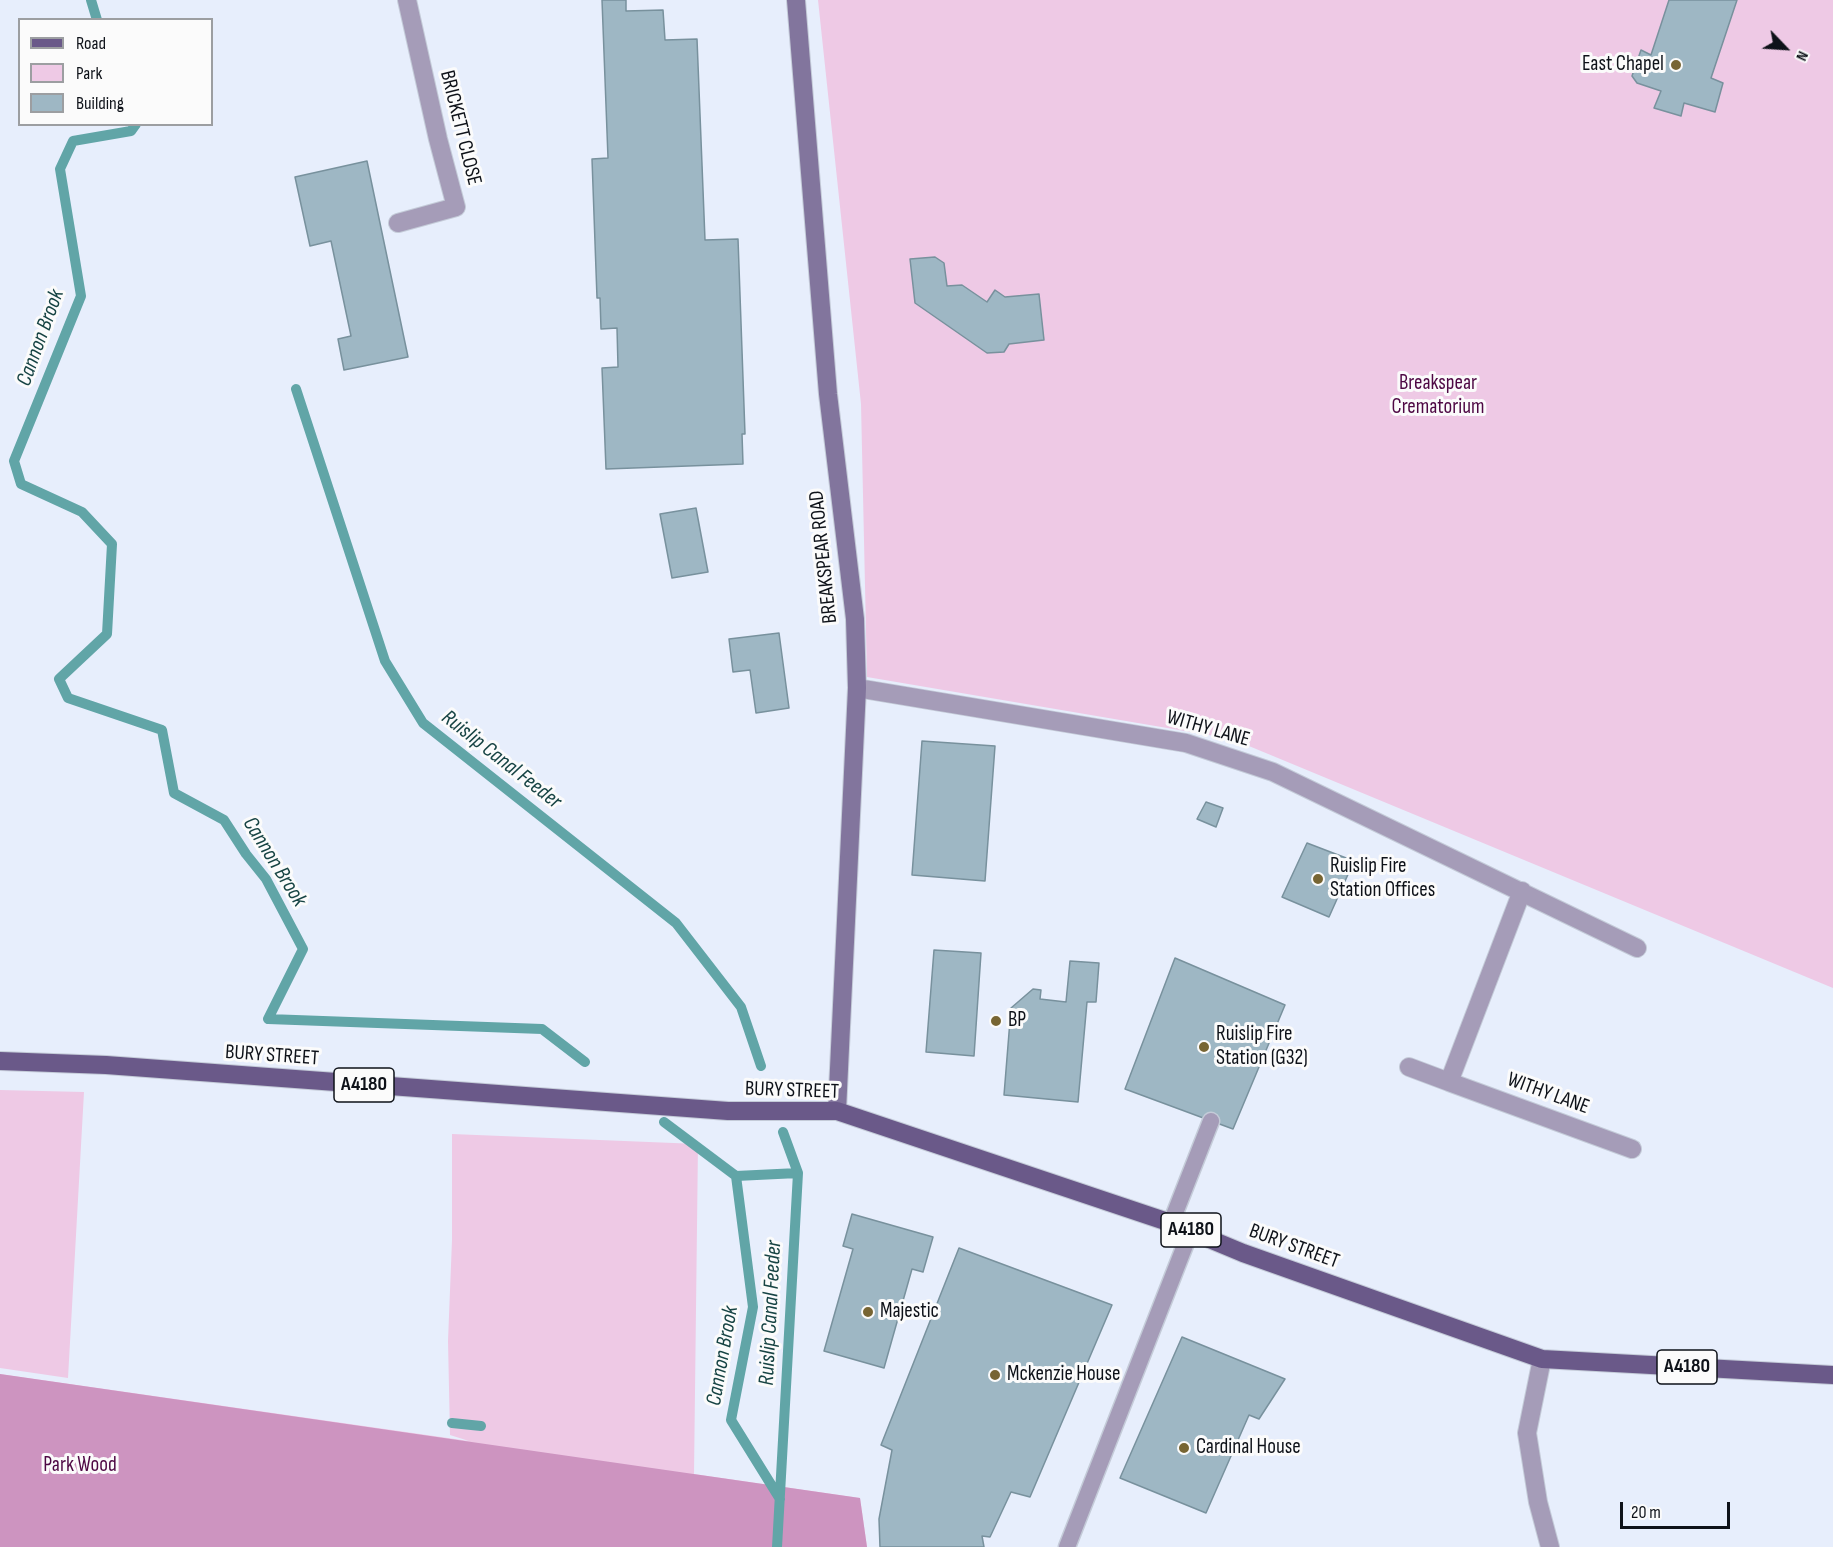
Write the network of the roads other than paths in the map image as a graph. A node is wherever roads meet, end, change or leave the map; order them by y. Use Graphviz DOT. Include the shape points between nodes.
graph roads {
  1 [pos="407,0"];
  2 [pos="796,0"];
  3 [pos="398,222"];
  4 [pos="857,688"];
  5 [pos="1522,891"];
  6 [pos="1637,948"];
  7 [pos="0,1061"];
  8 [pos="1409,1067"];
  9 [pos="1449,1082"];
  10 [pos="837,1111"];
  11 [pos="1211,1121"];
  12 [pos="1632,1149"];
  13 [pos="1171,1223"];
  14 [pos="1191,1230"];
  15 [pos="1542,1359"];
  16 [pos="1833,1375"];
  17 [pos="1067,1547"];
  18 [pos="1550,1547"];
  1 -- 3 [label="street, BRICKETT CLOSE" via="456,207"];
  2 -- 4 [label="street, BREAKSPEAR ROAD" via="828,394 855,619"];
  4 -- 5 [label="street, WITHY LANE" via="1186,742 1273,772"];
  4 -- 10 [label="street, BREAKSPEAR ROAD"];
  5 -- 6 [label="street, WITHY LANE"];
  5 -- 9 [label="street"];
  7 -- 10 [label="main road, BURY STREET / A4180" via="106,1065 728,1111"];
  8 -- 9 [label="street, WITHY LANE"];
  9 -- 12 [label="street, WITHY LANE"];
  10 -- 13 [label="main road, BURY STREET / A4180"];
  11 -- 13 [label="lane"];
  13 -- 14 [label="main road, BURY STREET / A4180"];
  14 -- 15 [label="main road, BURY STREET / A4180" via="1243,1253"];
  14 -- 17 [label="lane"];
  15 -- 16 [label="main road, A4180"];
  15 -- 18 [label="street" via="1527,1433"];
}
